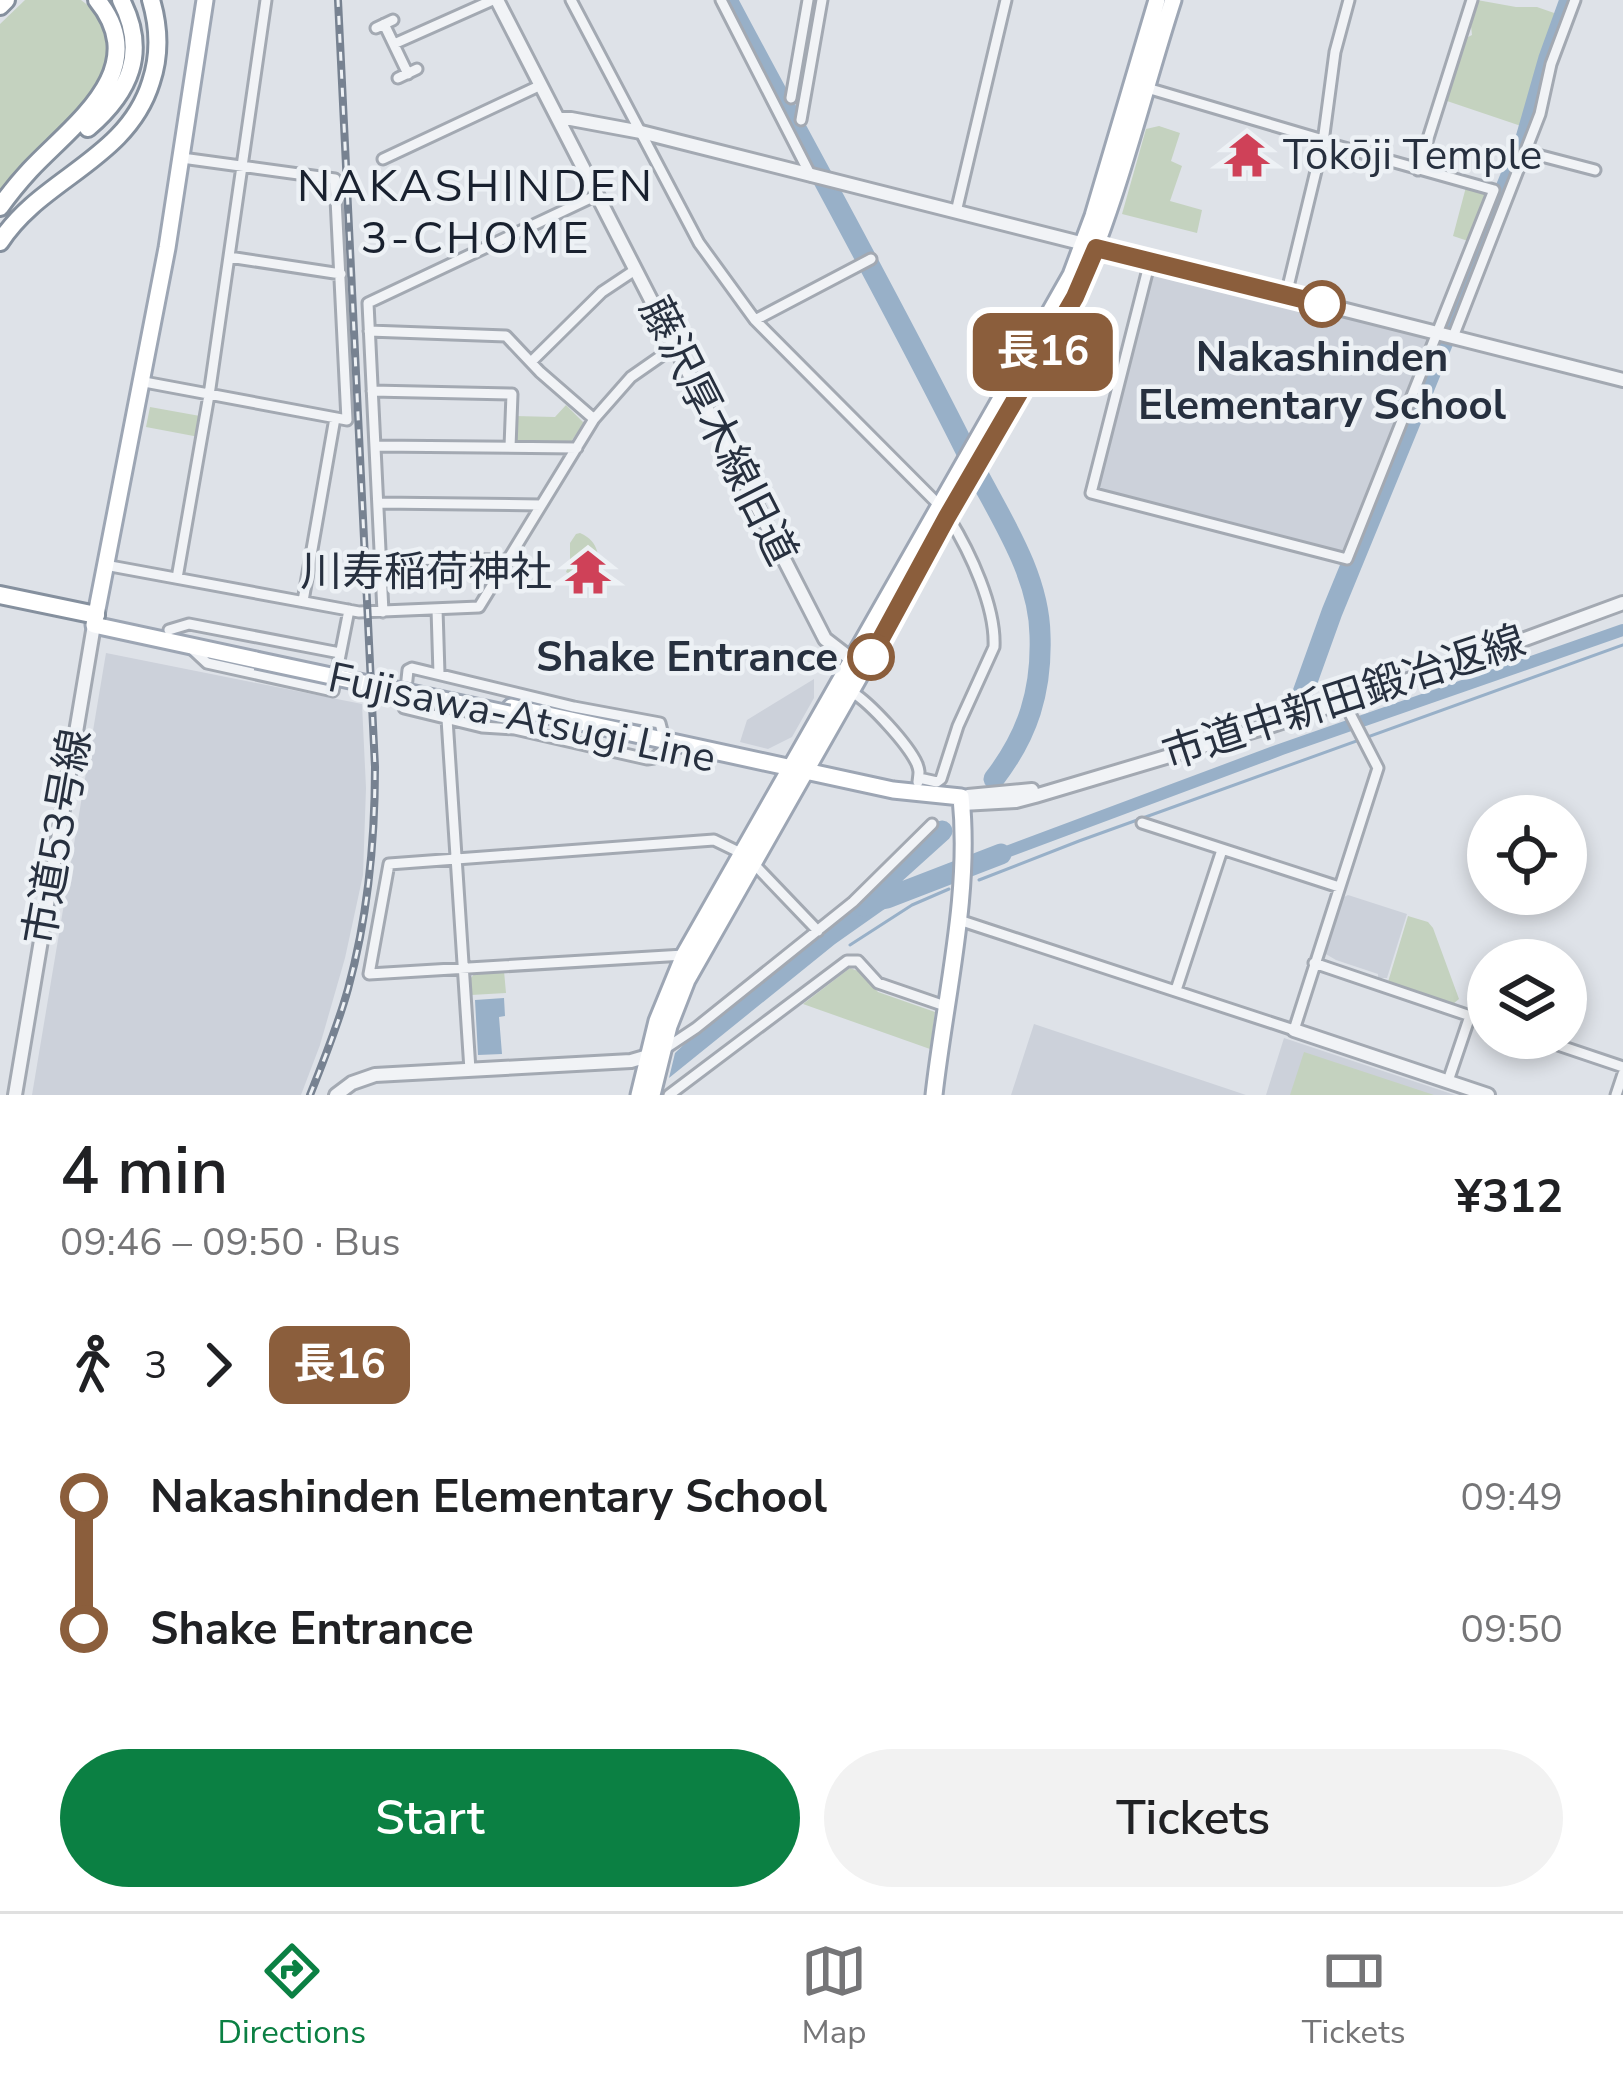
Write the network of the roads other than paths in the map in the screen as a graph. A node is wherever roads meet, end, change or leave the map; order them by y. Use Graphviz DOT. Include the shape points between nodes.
graph roads {
  1 [pos="97,0"];
  2 [pos="151,0"];
  3 [pos="161,0"];
  4 [pos="205,0"];
  5 [pos="266,0"];
  6 [pos="495,0"];
  7 [pos="571,0"];
  8 [pos="721,0"];
  9 [pos="808,0"];
  10 [pos="822,0"];
  11 [pos="1006,0"];
  12 [pos="1157,0"];
  13 [pos="1173,0"];
  14 [pos="1349,0"];
  15 [pos="1472,0"];
  16 [pos="1575,0"];
  17 [pos="124,5"];
  18 [pos="385,24"];
  19 [pos="394,44"];
  20 [pos="407,74"];
  21 [pos="153,75"];
  22 [pos="542,86"];
  23 [pos="1147,88"];
  24 [pos="791,98"];
  25 [pos="559,119"];
  26 [pos="801,120"];
  27 [pos="640,132"];
  28 [pos="1323,141"];
  29 [pos="1526,152"];
  30 [pos="182,158"];
  31 [pos="383,159"];
  32 [pos="242,166"];
  33 [pos="1418,170"];
  34 [pos="1595,170"];
  35 [pos="818,177"];
  36 [pos="17,185"];
  37 [pos="597,195"];
  38 [pos="0,207"];
  39 [pos="956,212"];
  40 [pos="0,242"];
  41 [pos="1090,246"];
  42 [pos="230,256"];
  43 [pos="867,261"];
  44 [pos="1150,262"];
  45 [pos="635,270"];
  46 [pos="341,274"];
  47 [pos="1286,295"];
  48 [pos="755,320"];
  49 [pos="369,332"];
  50 [pos="1444,334"];
  51 [pos="674,347"];
  52 [pos="531,362"];
  53 [pos="1623,380"];
  54 [pos="139,381"];
  55 [pos="372,391"];
  56 [pos="209,395"];
  57 [pos="335,418"];
  58 [pos="594,419"];
  59 [pos="375,446"];
  60 [pos="510,447"];
  61 [pos="577,448"];
  62 [pos="379,503"];
  63 [pos="542,506"];
  64 [pos="943,511"];
  65 [pos="381,559"];
  66 [pos="508,560"];
  67 [pos="105,565"];
  68 [pos="176,578"];
  69 [pos="0,595"];
  70 [pos="303,601"];
  71 [pos="1623,603"];
  72 [pos="0,606"];
  73 [pos="437,609"];
  74 [pos="349,610"];
  75 [pos="383,612"];
  76 [pos="95,620"];
  77 [pos="169,630"];
  78 [pos="190,644"];
  79 [pos="340,653"];
  80 [pos="258,655"];
  81 [pos="851,659"];
  82 [pos="439,674"];
  83 [pos="852,692"];
  84 [pos="1344,702"];
  85 [pos="447,718"];
  86 [pos="665,744"];
  87 [pos="795,774"];
  88 [pos="917,786"];
  89 [pos="961,800"];
  90 [pos="1142,823"];
  91 [pos="932,824"];
  92 [pos="1222,850"];
  93 [pos="457,858"];
  94 [pos="748,858"];
  95 [pos="1339,887"];
  96 [pos="959,920"];
  97 [pos="818,931"];
  98 [pos="684,955"];
  99 [pos="1314,963"];
  100 [pos="465,969"];
  101 [pos="1176,990"];
  102 [pos="945,1006"];
  103 [pos="1467,1015"];
  104 [pos="1467,1025"];
  105 [pos="1294,1030"];
  106 [pos="1587,1054"];
  107 [pos="653,1060"];
  108 [pos="470,1070"];
  109 [pos="1623,1070"];
  110 [pos="1448,1082"];
  111 [pos="15,1095"];
  112 [pos="336,1095"];
  113 [pos="639,1095"];
  114 [pos="652,1095"];
  115 [pos="669,1095"];
  116 [pos="934,1095"];
  117 [pos="1488,1095"];
  118 [pos="1616,1095"];
  1 -- 36 [label="highway" via="116,41 110,80"];
  2 -- 21 [label="highway"];
  3 -- 21 [label="highway"];
  4 -- 30 [label="main road"];
  5 -- 32 [label="street"];
  6 -- 19 [label="street"];
  6 -- 22 [label="street, 藤沢厚木線旧道"];
  7 -- 27 [label="street"];
  8 -- 35 [label="street"];
  9 -- 24 [label="street"];
  10 -- 26 [label="street"];
  11 -- 39 [label="street"];
  12 -- 41 [label="main road"];
  13 -- 23 [label="main road"];
  14 -- 28 [label="street"];
  15 -- 33 [label="street"];
  16 -- 29 [label="street"];
  17 -- 36 [label="highway" via="135,52 116,99"];
  18 -- 19 [label="street"];
  19 -- 20 [label="street"];
  21 -- 40 [label="highway" via="111,146 26,211"];
  22 -- 25 [label="street, 藤沢厚木線旧道"];
  22 -- 31 [label="street"];
  23 -- 28 [label="street"];
  23 -- 41 [label="main road"];
  25 -- 27 [label="street"];
  25 -- 37 [label="street, 藤沢厚木線旧道"];
  27 -- 35 [label="street"];
  27 -- 48 [label="street" via="699,243"];
  28 -- 33 [label="street"];
  28 -- 47 [label="street"];
  29 -- 34 [label="street"];
  29 -- 50 [label="street"];
  30 -- 32 [label="street"];
  30 -- 54 [label="main road"];
  32 -- 42 [label="street"];
  32 -- 46 [label="street" via="335,179"];
  33 -- 50 [label="street" via="1494,190"];
  35 -- 39 [label="street"];
  36 -- 38 [label="highway"];
  37 -- 45 [label="street, 藤沢厚木線旧道"];
  37 -- 49 [label="street" via="368,303"];
  39 -- 41 [label="street"];
  41 -- 44 [label="street"];
  41 -- 64 [label="main road" via="1075,297"];
  42 -- 46 [label="street"];
  42 -- 56 [label="street"];
  43 -- 48 [label="street"];
  44 -- 47 [label="street"];
  44 -- 50 [label="street" via="1091,493 1346,560"];
  45 -- 51 [label="street, 藤沢厚木線旧道"];
  45 -- 52 [label="street"];
  46 -- 57 [label="street" via="347,420"];
  47 -- 50 [label="street"];
  48 -- 64 [label="street"];
  49 -- 52 [label="street" via="498,334"];
  49 -- 55 [label="street"];
  50 -- 53 [label="street"];
  51 -- 58 [label="street" via="631,377"];
  51 -- 81 [label="street, 藤沢厚木線旧道" via="825,639"];
  52 -- 58 [label="street"];
  54 -- 56 [label="street"];
  54 -- 67 [label="main road"];
  55 -- 59 [label="street"];
  55 -- 60 [label="street" via="512,394"];
  56 -- 57 [label="street"];
  56 -- 68 [label="street"];
  57 -- 70 [label="street"];
  58 -- 61 [label="street"];
  59 -- 60 [label="street"];
  59 -- 62 [label="street"];
  60 -- 61 [label="street"];
  61 -- 63 [label="street"];
  62 -- 63 [label="street"];
  62 -- 65 [label="street"];
  63 -- 66 [label="street"];
  64 -- 81 [label="main road"];
  64 -- 83 [label="main road"];
  64 -- 88 [label="street" via="987,598 994,647 941,779"];
  65 -- 66 [label="street"];
  65 -- 75 [label="street"];
  66 -- 73 [label="street" via="479,607"];
  67 -- 68 [label="street"];
  67 -- 76 [label="main road"];
  68 -- 70 [label="street"];
  69 -- 76 [label="highway"];
  70 -- 74 [label="street"];
  71 -- 84 [label="street, 市道中新田鍛冶返線"];
  72 -- 76 [label="highway"];
  73 -- 75 [label="street"];
  73 -- 82 [label="street"];
  74 -- 75 [label="street"];
  74 -- 79 [label="street"];
  76 -- 77 [label="main road, Fujisawa-Atsugi Line"];
  76 -- 78 [label="main road, Fujisawa-Atsugi Line"];
  76 -- 111 [label="street, 市道53号線"];
  77 -- 79 [label="street" via="189,624"];
  77 -- 80 [label="main road, Fujisawa-Atsugi Line"];
  78 -- 79 [label="street" via="207,663 333,691"];
  78 -- 80 [label="main road, Fujisawa-Atsugi Line"];
  80 -- 86 [label="main road, Fujisawa-Atsugi Line, bridge"];
  81 -- 87 [label="main road"];
  82 -- 85 [label="street" via="408,670 402,706"];
  82 -- 86 [label="street" via="660,723"];
  83 -- 87 [label="main road"];
  83 -- 88 [label="street" via="912,756"];
  84 -- 89 [label="street, 市道中新田鍛冶返線" via="1016,801"];
  84 -- 95 [label="street" via="1378,768"];
  85 -- 86 [label="street" via="647,759"];
  85 -- 93 [label="street"];
  86 -- 87 [label="main road, Fujisawa-Atsugi Line"];
  87 -- 88 [label="main road, Fujisawa-Atsugi Line"];
  87 -- 89 [label="main road, Fujisawa-Atsugi Line" via="909,800"];
  87 -- 94 [label="main road"];
  88 -- 89 [label="main road, Fujisawa-Atsugi Line"];
  89 -- 96 [label="main road"];
  90 -- 92 [label="street"];
  91 -- 97 [label="street"];
  92 -- 95 [label="street"];
  92 -- 101 [label="street"];
  93 -- 94 [label="street" via="714,840"];
  93 -- 100 [label="street"];
  93 -- 100 [label="street" via="389,864 369,974"];
  94 -- 97 [label="street"];
  94 -- 98 [label="main road"];
  94 -- 107 [label="main road"];
  95 -- 99 [label="street"];
  96 -- 101 [label="street"];
  96 -- 102 [label="main road"];
  97 -- 107 [label="street"];
  98 -- 100 [label="street"];
  98 -- 107 [label="main road"];
  99 -- 103 [label="street"];
  99 -- 105 [label="street"];
  100 -- 108 [label="street"];
  101 -- 105 [label="street"];
  102 -- 115 [label="street" via="878,983 852,959"];
  102 -- 116 [label="main road"];
  104 -- 110 [label="street"];
  105 -- 110 [label="street"];
  106 -- 109 [label="street"];
  107 -- 108 [label="street"];
  107 -- 113 [label="main road"];
  107 -- 114 [label="main road"];
  108 -- 112 [label="street" via="375,1075"];
  109 -- 118 [label="street"];
  110 -- 117 [label="street"];
}
